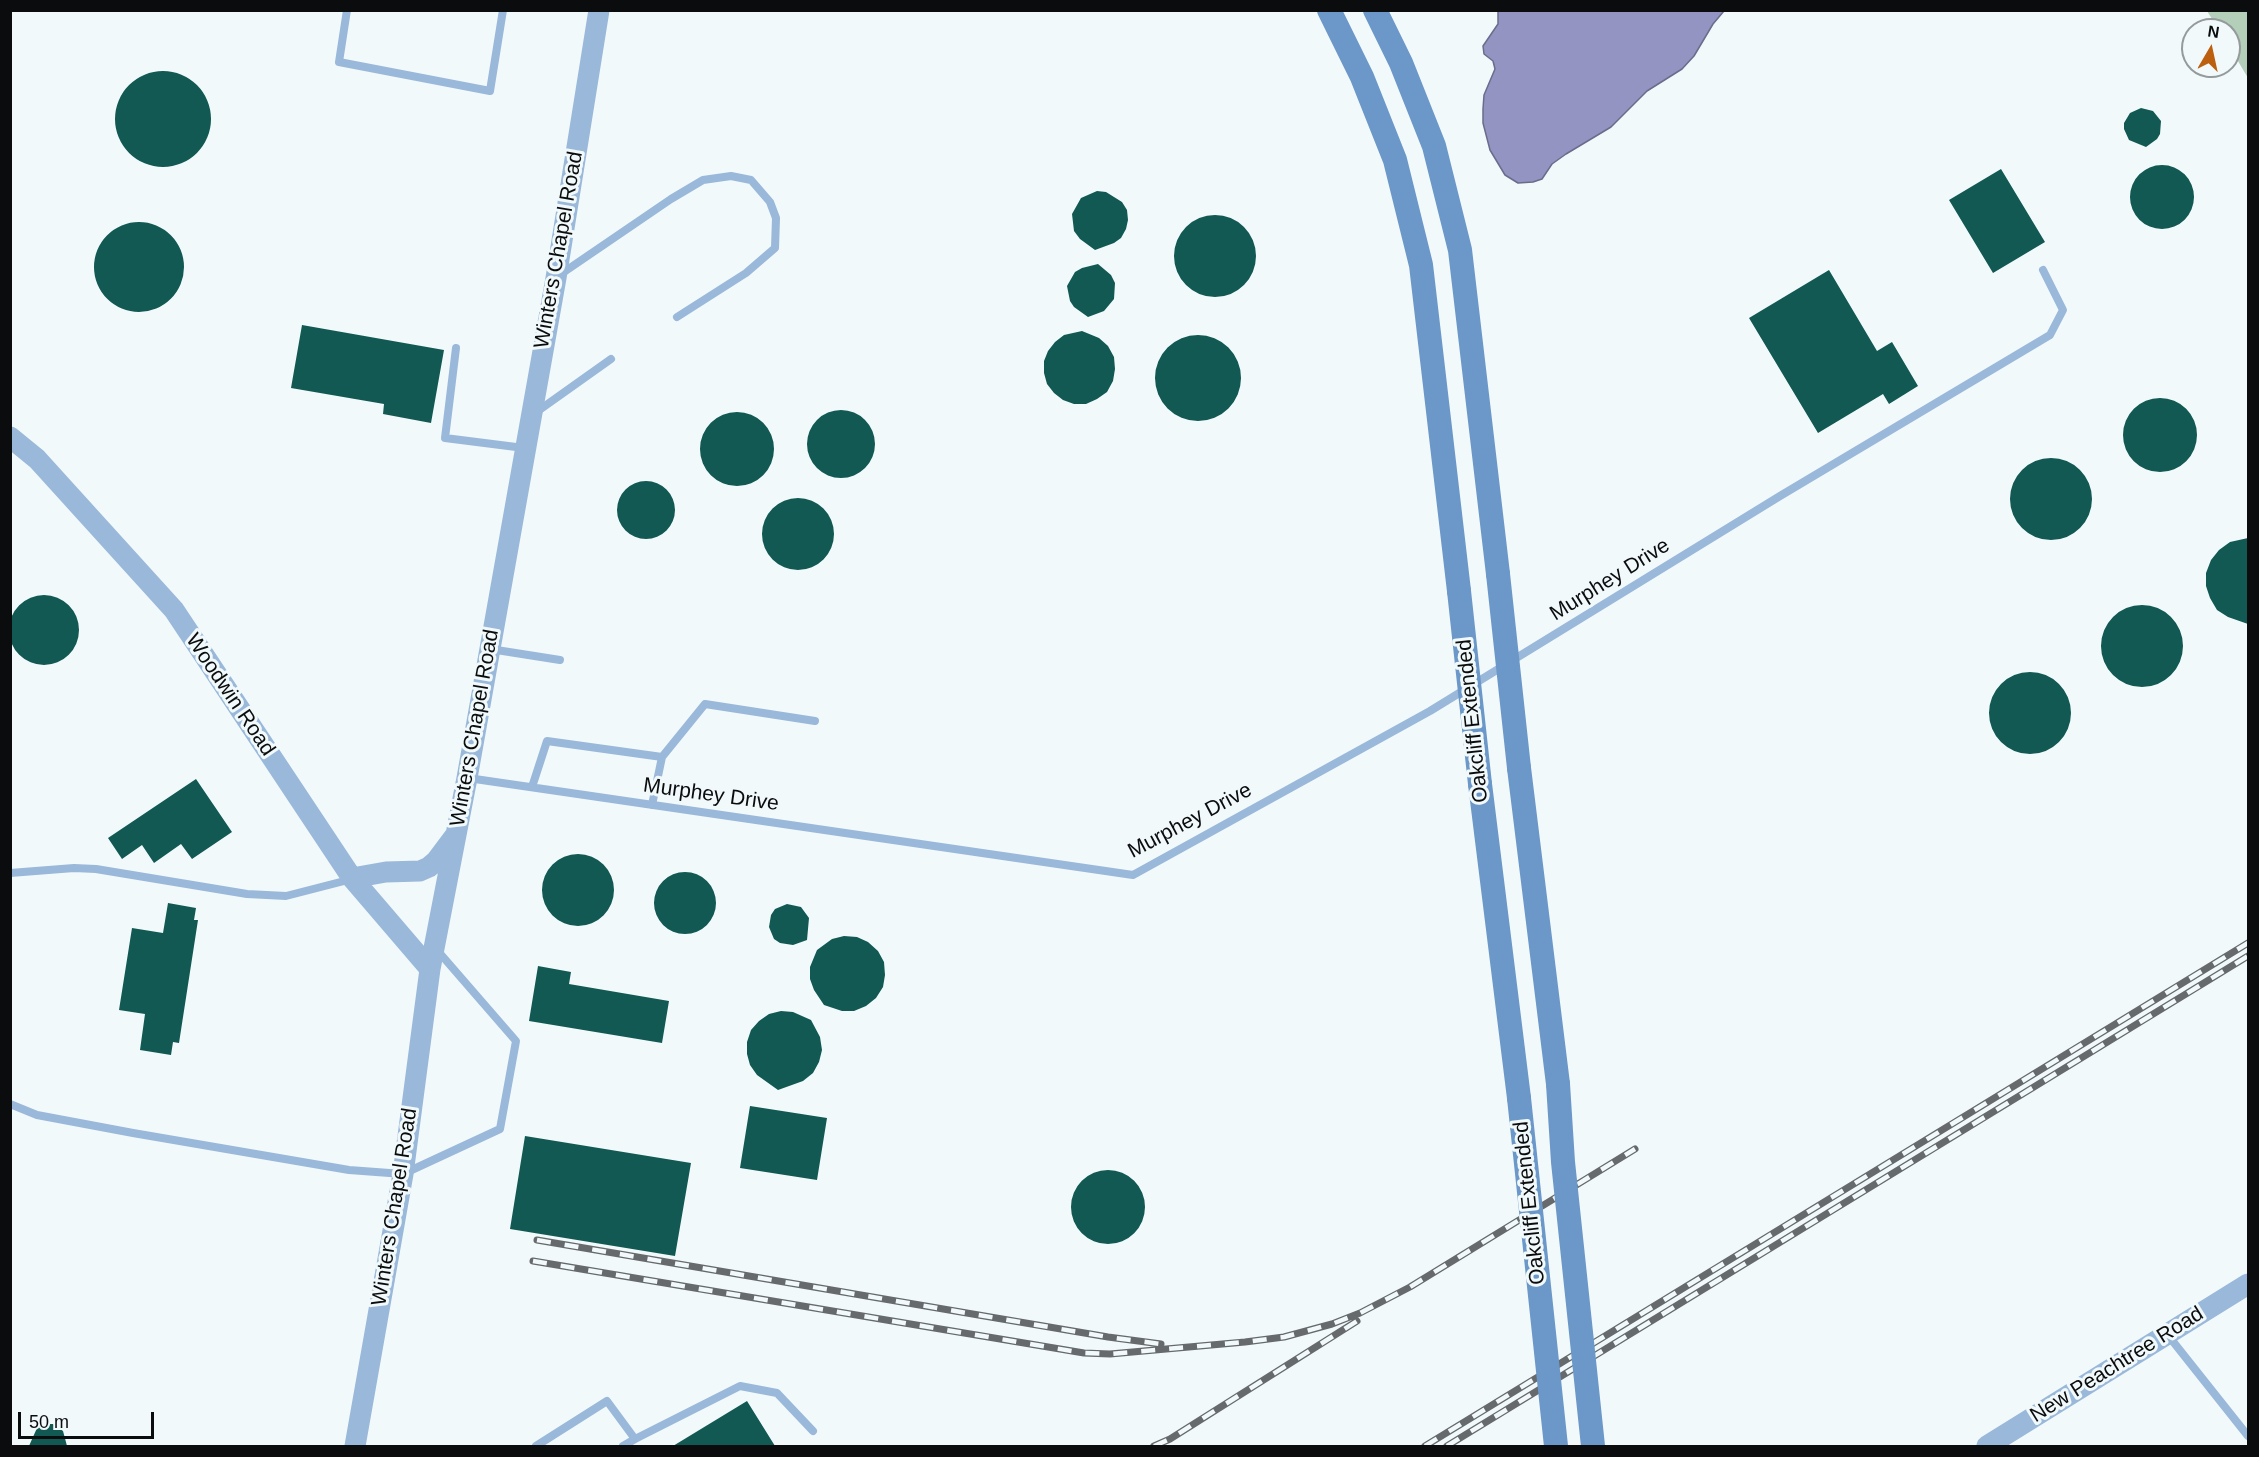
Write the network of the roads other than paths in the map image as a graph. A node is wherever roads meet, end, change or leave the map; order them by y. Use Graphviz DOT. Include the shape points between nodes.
graph roads {
  1 [pos="347,10"];
  2 [pos="503,10"];
  3 [pos="599,10"];
  4 [pos="1329,10"];
  5 [pos="1375,10"];
  6 [pos="2043,270"];
  7 [pos="556,278"];
  8 [pos="677,317"];
  9 [pos="456,348"];
  10 [pos="611,359"];
  11 [pos="530,417"];
  12 [pos="10,437"];
  13 [pos="524,448"];
  14 [pos="490,649"];
  15 [pos="560,660"];
  16 [pos="815,721"];
  17 [pos="662,757"];
  18 [pos="467,778"];
  19 [pos="532,787"];
  20 [pos="652,805"];
  21 [pos="456,834"];
  22 [pos="10,873"];
  23 [pos="352,878"];
  24 [pos="434,946"];
  25 [pos="430,969"];
  26 [pos="10,1104"];
  27 [pos="403,1174"];
  28 [pos="2248,1284"];
  29 [pos="2167,1334"];
  30 [pos="813,1431"];
  31 [pos="2248,1436"];
  32 [pos="635,1439"];
  33 [pos="356,1446"];
  34 [pos="536,1446"];
  35 [pos="623,1446"];
  36 [pos="1556,1446"];
  37 [pos="1593,1446"];
  38 [pos="1987,1446"];
  1 -- 2 [label="lane" via="339,62 490,91"];
  3 -- 7 [label="street, Winters Chapel Road"];
  4 -- 36 [label="main road, Oakcliff Extended, bridge" via="1362,77 1395,160 1421,265"];
  5 -- 37 [label="main road, Oakcliff Extended, bridge" via="1434,146 1460,250 1558,1084"];
  6 -- 20 [label="lane, Murphey Drive" via="2063,310 2050,335 1430,711 1133,875"];
  7 -- 8 [label="lane" via="703,180 731,176 751,180 770,202 777,218 775,248 746,273"];
  7 -- 11 [label="street, Winters Chapel Road"];
  9 -- 13 [label="lane" via="445,438"];
  10 -- 11 [label="lane"];
  11 -- 13 [label="street, Winters Chapel Road"];
  12 -- 23 [label="street, Woodwin Road" via="37,459 174,610"];
  13 -- 14 [label="street, Winters Chapel Road"];
  14 -- 15 [label="lane"];
  14 -- 18 [label="street, Winters Chapel Road"];
  16 -- 17 [label="lane" via="705,704"];
  17 -- 19 [label="lane" via="547,741"];
  17 -- 20 [label="lane"];
  18 -- 19 [label="lane, Murphey Drive"];
  18 -- 21 [label="street, Winters Chapel Road"];
  19 -- 20 [label="lane, Murphey Drive"];
  21 -- 23 [label="street" via="429,867 420,871"];
  21 -- 24 [label="street, Winters Chapel Road"];
  22 -- 23 [label="lane" via="96,869 248,894 286,896"];
  23 -- 25 [label="street, Woodwin Road"];
  24 -- 25 [label="street, Winters Chapel Road"];
  24 -- 27 [label="lane" via="516,1041 500,1129"];
  25 -- 27 [label="street, Winters Chapel Road"];
  26 -- 27 [label="lane" via="37,1115 133,1133 349,1170"];
  27 -- 33 [label="street, Winters Chapel Road"];
  28 -- 29 [label="street, New Peachtree Road"];
  29 -- 31 [label="lane"];
  29 -- 38 [label="street, New Peachtree Road"];
  30 -- 32 [label="lane" via="777,1393 740,1386"];
  32 -- 34 [label="lane" via="607,1401"];
  32 -- 35 [label="lane"];
}
